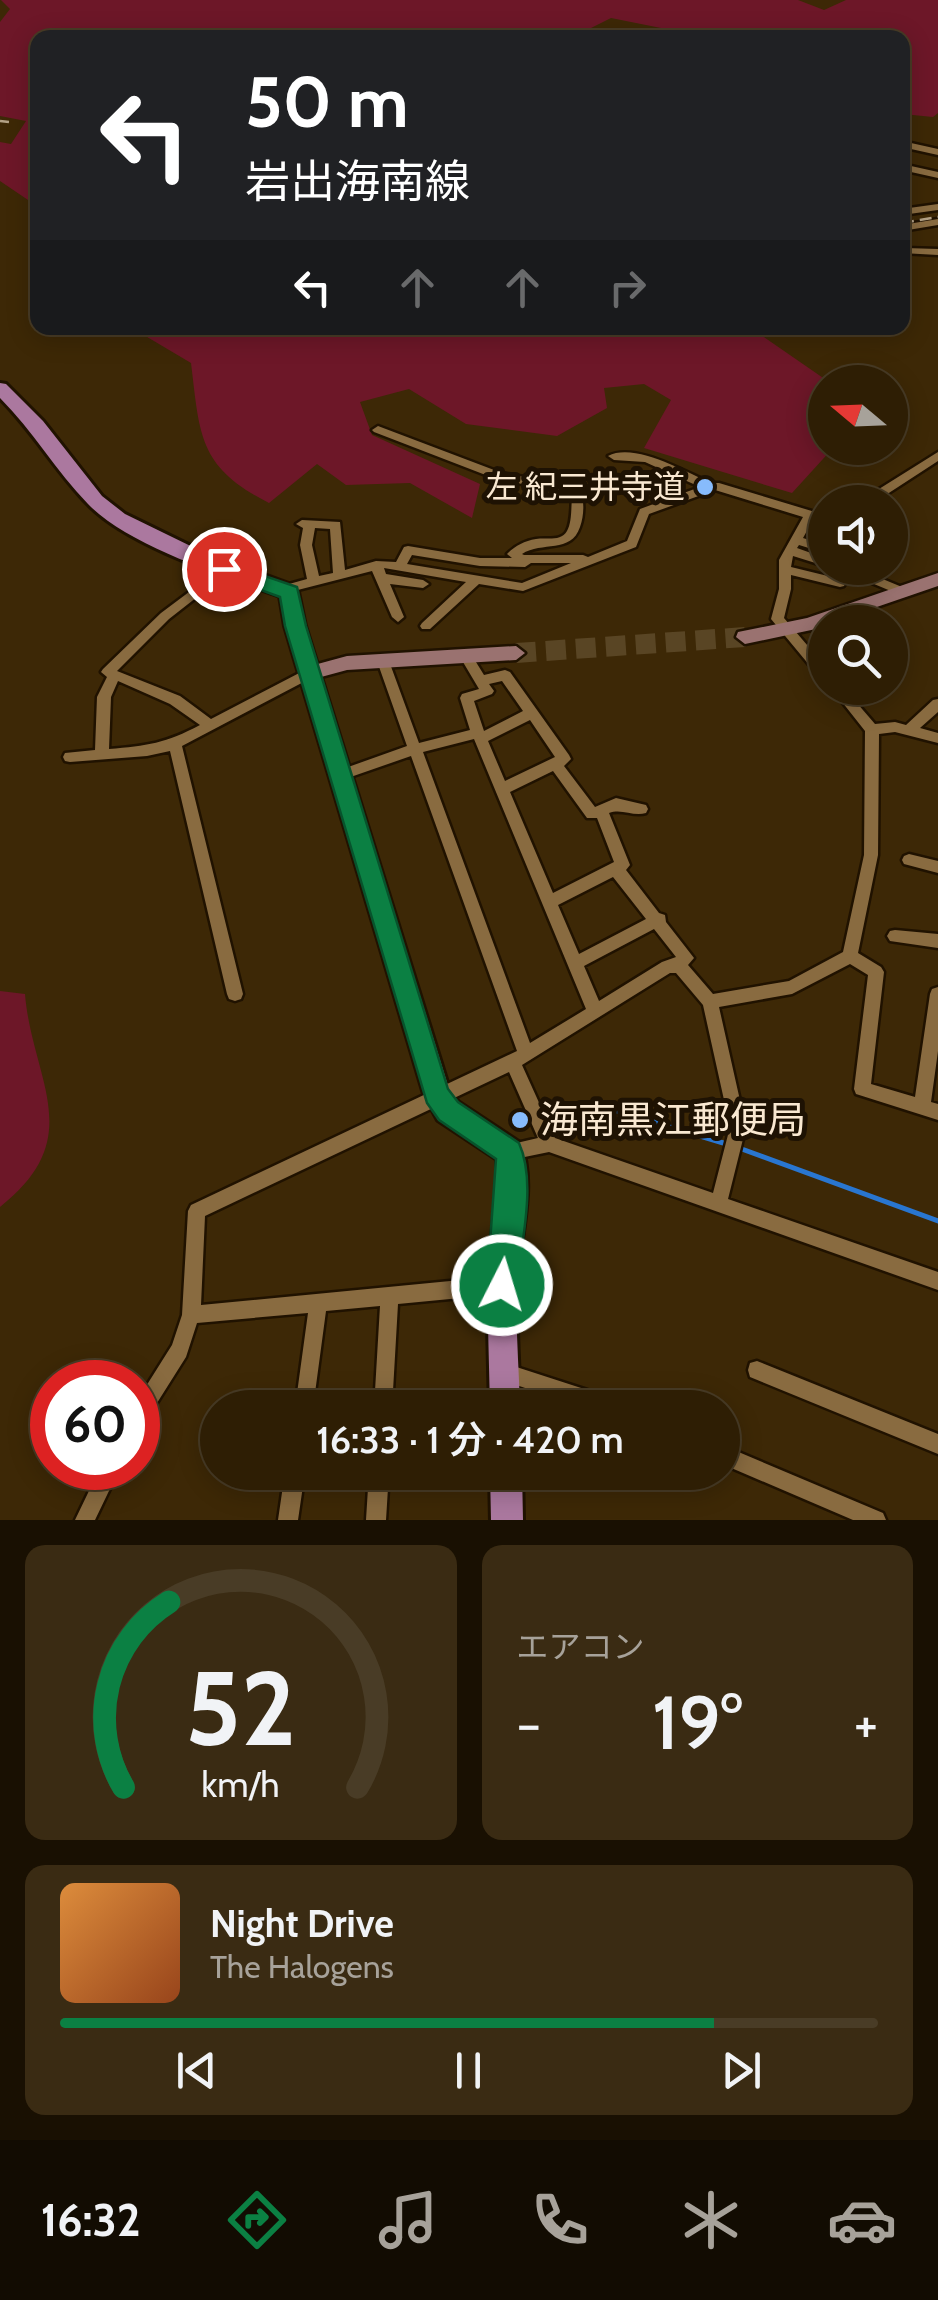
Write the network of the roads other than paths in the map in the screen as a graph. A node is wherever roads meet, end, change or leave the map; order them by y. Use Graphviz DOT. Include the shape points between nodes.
graph roads {
  1 [pos="910,146"];
  2 [pos="938,152"];
  3 [pos="910,169"];
  4 [pos="938,175"];
  5 [pos="938,207"];
  6 [pos="910,211"];
  7 [pos="938,222"];
  8 [pos="910,227"];
  9 [pos="910,250"];
  10 [pos="938,252"];
  11 [pos="0,388"];
  12 [pos="378,430"];
  13 [pos="614,456"];
  14 [pos="938,456"];
  15 [pos="893,485"];
  16 [pos="711,488"];
  17 [pos="808,514"];
  18 [pos="808,519"];
  19 [pos="306,524"];
  20 [pos="793,545"];
  21 [pos="808,547"];
  22 [pos="808,553"];
  23 [pos="536,558"];
  24 [pos="588,560"];
  25 [pos="401,564"];
  26 [pos="784,568"];
  27 [pos="224,569"];
  28 [pos="379,572"];
  29 [pos="339,573"];
  30 [pos="808,574"];
  31 [pos="312,579"];
  32 [pos="477,579"];
  33 [pos="938,579"];
  34 [pos="422,584"];
  35 [pos="892,585"];
  36 [pos="286,589"];
  37 [pos="898,590"];
  38 [pos="398,617"];
  39 [pos="426,626"];
  40 [pos="782,630"];
  41 [pos="745,637"];
  42 [pos="516,653"];
  43 [pos="466,657"];
  44 [pos="808,657"];
  45 [pos="383,661"];
  46 [pos="310,673"];
  47 [pos="114,675"];
  48 [pos="481,681"];
  49 [pos="938,704"];
  50 [pos="851,705"];
  51 [pos="530,714"];
  52 [pos="210,724"];
  53 [pos="872,730"];
  54 [pos="909,730"];
  55 [pos="480,736"];
  56 [pos="938,738"];
  57 [pos="175,744"];
  58 [pos="415,749"];
  59 [pos="102,755"];
  60 [pos="70,756"];
  61 [pos="555,764"];
  62 [pos="342,775"];
  63 [pos="504,788"];
  64 [pos="641,808"];
  65 [pos="596,813"];
  66 [pos="909,860"];
  67 [pos="938,867"];
  68 [pos="616,869"];
  69 [pos="549,902"];
  70 [pos="660,920"];
  71 [pos="895,936"];
  72 [pos="938,941"];
  73 [pos="850,956"];
  74 [pos="575,963"];
  75 [pos="674,967"];
  76 [pos="234,994"];
  77 [pos="938,994"];
  78 [pos="710,1002"];
  79 [pos="595,1010"];
  80 [pos="519,1058"];
  81 [pos="437,1094"];
  82 [pos="930,1109"];
  83 [pos="549,1144"];
  84 [pos="510,1152"];
  85 [pos="719,1202"];
  86 [pos="938,1282"];
  87 [pos="502,1285"];
  88 [pos="389,1298"];
  89 [pos="318,1306"];
  90 [pos="191,1315"];
  91 [pos="757,1370"];
  92 [pos="504,1372"];
  93 [pos="160,1381"];
  94 [pos="306,1390"];
  95 [pos="383,1390"];
  96 [pos="504,1390"];
  97 [pos="560,1390"];
  98 [pos="938,1444"];
  99 [pos="740,1462"];
  100 [pos="99,1490"];
  101 [pos="292,1490"];
  102 [pos="378,1490"];
  103 [pos="506,1490"];
  104 [pos="84,1520"];
  105 [pos="288,1520"];
  106 [pos="376,1520"];
  107 [pos="507,1520"];
  108 [pos="876,1520"];
  1 -- 2 [label="street"];
  3 -- 4 [label="street"];
  5 -- 6 [label="street"];
  7 -- 8 [label="street"];
  9 -- 10 [label="street"];
  11 -- 27 [label="main road" via="118,519"];
  12 -- 23 [label="street" via="500,476 578,496 576,532 567,542 513,554"];
  13 -- 16 [label="street" via="647,460"];
  14 -- 15 [label="street"];
  16 -- 17 [label="street"];
  16 -- 24 [label="street" via="644,512 632,544"];
  18 -- 20 [label="street"];
  19 -- 29 [label="street" via="336,520"];
  19 -- 31 [label="street"];
  20 -- 21 [label="street"];
  20 -- 22 [label="street"];
  20 -- 26 [label="street"];
  23 -- 24 [label="street"];
  23 -- 25 [label="street" via="480,562 408,550"];
  24 -- 32 [label="street" via="523,587"];
  25 -- 28 [label="street"];
  25 -- 32 [label="street"];
  26 -- 30 [label="street"];
  26 -- 40 [label="street" via="777,619"];
  27 -- 36 [label="main road"];
  27 -- 47 [label="street" via="134,645 108,672"];
  28 -- 29 [label="street"];
  28 -- 34 [label="street"];
  28 -- 38 [label="street"];
  29 -- 31 [label="street"];
  31 -- 36 [label="street"];
  32 -- 39 [label="street"];
  33 -- 37 [label="main road"];
  35 -- 37 [label="street"];
  36 -- 46 [label="main road"];
  37 -- 40 [label="main road"];
  40 -- 41 [label="main road"];
  40 -- 44 [label="street"];
  42 -- 43 [label="main road"];
  43 -- 45 [label="main road"];
  43 -- 48 [label="street"];
  45 -- 46 [label="main road"];
  45 -- 58 [label="street"];
  46 -- 52 [label="street"];
  46 -- 62 [label="main road"];
  47 -- 52 [label="street" via="175,700"];
  47 -- 59 [label="street" via="104,696"];
  48 -- 51 [label="street" via="505,675"];
  48 -- 55 [label="street" via="487,691 466,698"];
  49 -- 54 [label="street"];
  50 -- 53 [label="street"];
  51 -- 55 [label="street"];
  51 -- 61 [label="street" via="564,759"];
  52 -- 57 [label="street"];
  53 -- 54 [label="street"];
  53 -- 73 [label="street" via="871,856"];
  54 -- 56 [label="street"];
  55 -- 58 [label="street"];
  55 -- 63 [label="street"];
  57 -- 59 [label="street"];
  57 -- 76 [label="street"];
  58 -- 62 [label="street"];
  58 -- 80 [label="street"];
  59 -- 60 [label="street"];
  61 -- 63 [label="street"];
  61 -- 65 [label="street"];
  62 -- 81 [label="main road"];
  63 -- 69 [label="street"];
  64 -- 65 [label="street" via="616,804"];
  65 -- 68 [label="street" via="612,827 610,843 623,865"];
  66 -- 67 [label="street"];
  68 -- 69 [label="street"];
  68 -- 70 [label="street"];
  69 -- 74 [label="street"];
  70 -- 74 [label="street"];
  70 -- 75 [label="street" via="686,958"];
  71 -- 72 [label="street"];
  73 -- 78 [label="street" via="792,986"];
  73 -- 82 [label="street" via="876,972 862,1089"];
  74 -- 79 [label="street"];
  75 -- 78 [label="street"];
  75 -- 79 [label="street"];
  77 -- 82 [label="street"];
  78 -- 85 [label="street" via="738,1127"];
  79 -- 80 [label="street"];
  80 -- 81 [label="street"];
  80 -- 83 [label="street"];
  81 -- 84 [label="main road" via="459,1120"];
  81 -- 90 [label="street" via="197,1211"];
  83 -- 84 [label="street"];
  83 -- 85 [label="street"];
  84 -- 87 [label="main road"];
  85 -- 86 [label="street"];
  87 -- 88 [label="street"];
  87 -- 92 [label="main road"];
  88 -- 89 [label="street"];
  88 -- 95 [label="street"];
  89 -- 90 [label="street"];
  89 -- 94 [label="street"];
  90 -- 93 [label="street"];
  91 -- 98 [label="street"];
  92 -- 96 [label="main road"];
  92 -- 97 [label="street"];
  99 -- 108 [label="street"];
  100 -- 104 [label="street"];
  101 -- 105 [label="street"];
  102 -- 106 [label="street"];
  103 -- 107 [label="main road"];
}
